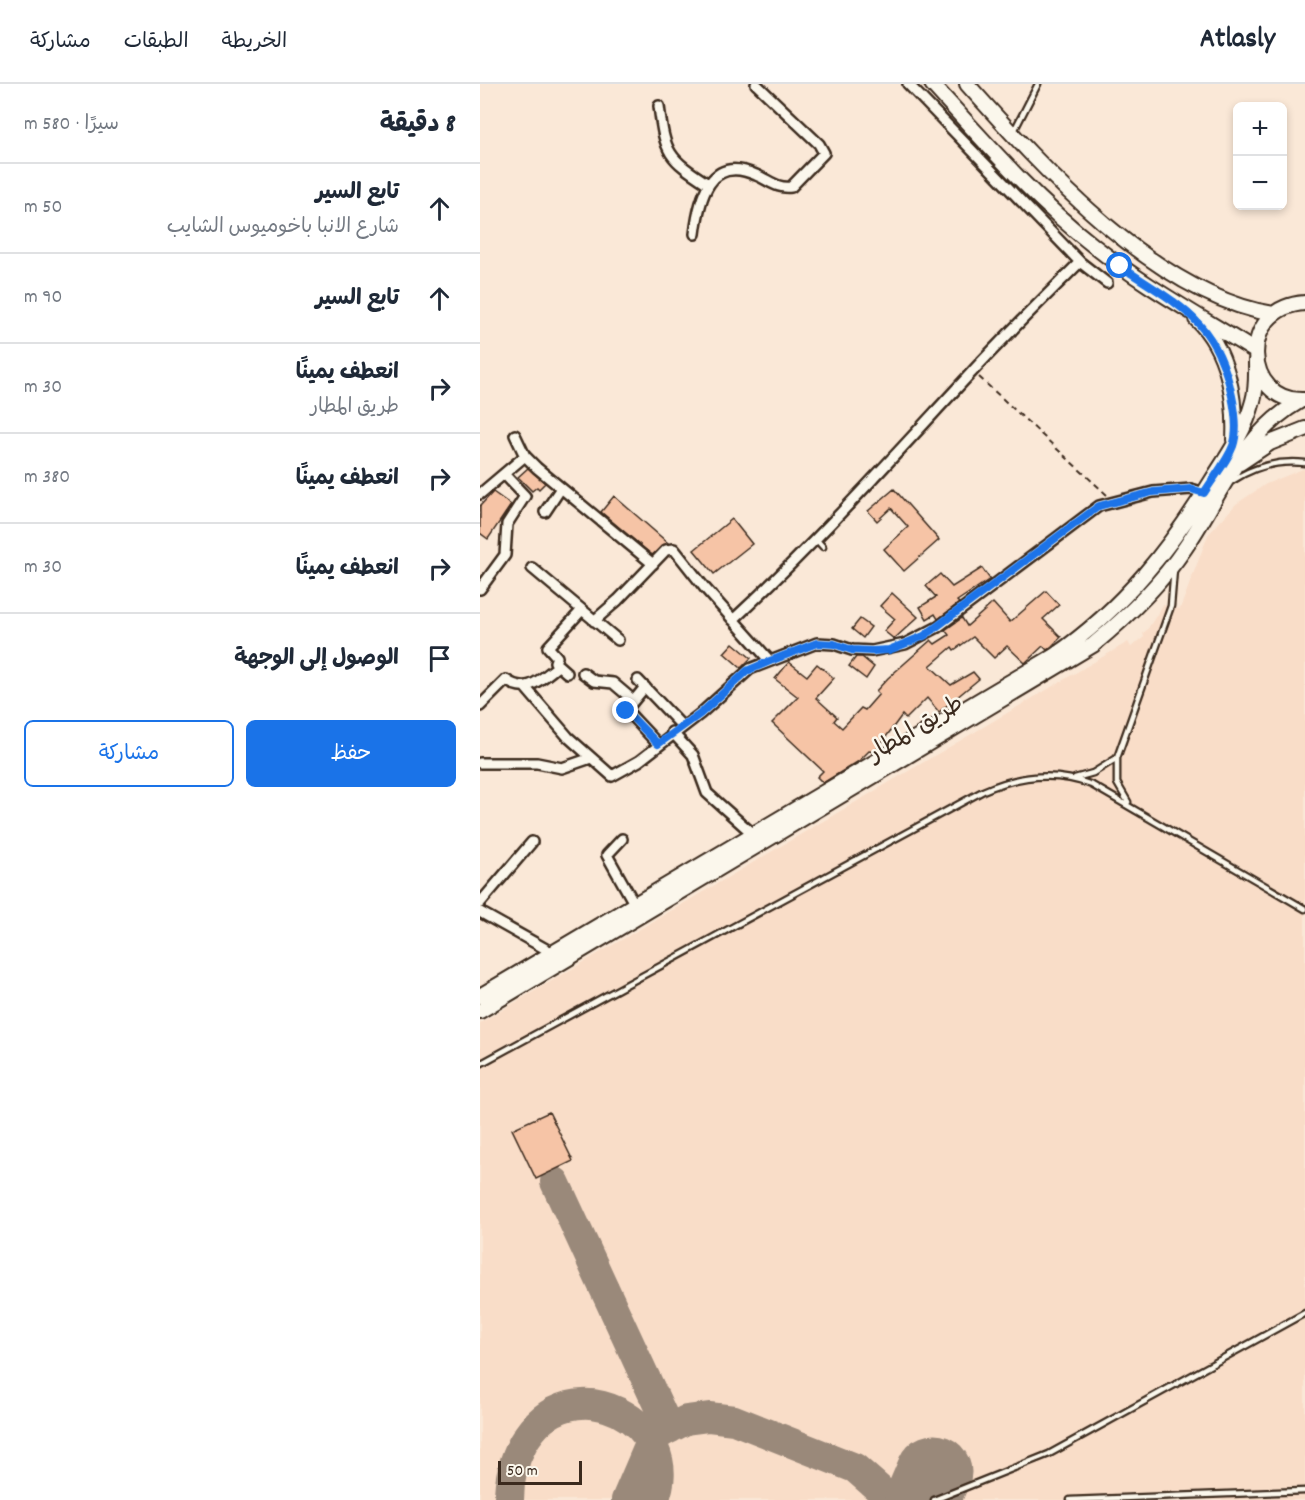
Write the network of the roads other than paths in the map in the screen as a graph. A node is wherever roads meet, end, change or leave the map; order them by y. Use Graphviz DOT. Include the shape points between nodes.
graph roads {
  1 [pos="756,84"];
  2 [pos="908,84"];
  3 [pos="932,84"];
  4 [pos="967,84"];
  5 [pos="1038,84"];
  6 [pos="659,106"];
  7 [pos="1013,133"];
  8 [pos="708,184"];
  9 [pos="695,234"];
  10 [pos="1080,262"];
  11 [pos="1107,283"];
  12 [pos="1305,303"];
  13 [pos="1186,310"];
  14 [pos="1273,314"];
  15 [pos="1255,356"];
  16 [pos="1302,400"];
  17 [pos="1305,429"];
  18 [pos="515,435"];
  19 [pos="1233,445"];
  20 [pos="525,456"];
  21 [pos="1305,463"];
  22 [pos="1234,468"];
  23 [pos="504,474"];
  24 [pos="561,488"];
  25 [pos="1222,488"];
  26 [pos="1204,493"];
  27 [pos="480,495"];
  28 [pos="545,512"];
  29 [pos="815,538"];
  30 [pos="823,547"];
  31 [pos="1163,553"];
  32 [pos="1175,562"];
  33 [pos="653,564"];
  34 [pos="532,568"];
  35 [pos="480,589"];
  36 [pos="581,611"];
  37 [pos="733,620"];
  38 [pos="594,621"];
  39 [pos="618,640"];
  40 [pos="770,661"];
  41 [pos="558,665"];
  42 [pos="567,673"];
  43 [pos="583,674"];
  44 [pos="638,680"];
  45 [pos="525,687"];
  46 [pos="645,687"];
  47 [pos="633,700"];
  48 [pos="480,706"];
  49 [pos="681,725"];
  50 [pos="672,732"];
  51 [pos="658,744"];
  52 [pos="591,758"];
  53 [pos="1117,758"];
  54 [pos="480,763"];
  55 [pos="1075,778"];
  56 [pos="1129,804"];
  57 [pos="754,835"];
  58 [pos="622,839"];
  59 [pos="532,842"];
  60 [pos="480,903"];
  61 [pos="635,905"];
  62 [pos="1305,909"];
  63 [pos="480,912"];
  64 [pos="553,953"];
  65 [pos="480,996"];
  66 [pos="480,1011"];
  67 [pos="480,1064"];
  68 [pos="1305,1313"];
  69 [pos="1305,1491"];
  70 [pos="934,1500"];
  71 [pos="1070,1500"];
  1 -- 8 [label="street" via="822,146 822,156 791,187 779,187 740,171 720,175"];
  2 -- 10 [label="street"];
  3 -- 13 [label="main road" via="1034,193 1076,231"];
  4 -- 7 [label="main road"];
  5 -- 7 [label="lane"];
  6 -- 8 [label="street" via="669,152 678,164"];
  7 -- 14 [label="main road" via="1106,224 1167,270 1217,299"];
  8 -- 9 [label="street" via="699,202"];
  10 -- 11 [label="street"];
  10 -- 29 [label="street"];
  12 -- 14 [label="main road"];
  13 -- 15 [label="main road"];
  13 -- 19 [label="main road" via="1202,324 1223,361 1234,402"];
  14 -- 15 [label="main road, طريق المطار" via="1259,332"];
  15 -- 16 [label="main road" via="1262,377 1274,390"];
  15 -- 19 [label="main road, طريق المطار" via="1254,399"];
  16 -- 22 [label="main road, طريق المطار" via="1261,429"];
  17 -- 22 [label="main road" via="1270,443"];
  18 -- 20 [label="street"];
  19 -- 26 [label="main road, طريق المطار"];
  20 -- 23 [label="street"];
  20 -- 24 [label="street"];
  21 -- 25 [label="lane" via="1258,468"];
  22 -- 25 [label="main road, طريق المطار"];
  23 -- 27 [label="street"];
  23 -- 35 [label="street" via="525,496 507,524 505,555"];
  24 -- 28 [label="street"];
  24 -- 33 [label="street"];
  25 -- 32 [label="main road, طريق المطار"];
  26 -- 31 [label="main road, طريق المطار"];
  26 -- 40 [label="street" via="1167,490 1114,501 1084,514 924,636 889,650 852,650 817,643"];
  29 -- 30 [label="lane"];
  29 -- 37 [label="street"];
  31 -- 32 [label="main road"];
  31 -- 57 [label="main road, طريق المطار" via="1124,599 1079,639"];
  32 -- 53 [label="lane" via="1171,606"];
  32 -- 66 [label="main road, طريق المطار" via="1118,624 1069,662"];
  33 -- 37 [label="street" via="666,550 678,551"];
  33 -- 38 [label="street"];
  34 -- 36 [label="street"];
  36 -- 38 [label="street"];
  36 -- 41 [label="street" via="549,647"];
  37 -- 40 [label="street"];
  38 -- 39 [label="street"];
  40 -- 49 [label="street" via="747,671 700,714"];
  41 -- 42 [label="street"];
  41 -- 45 [label="street" via="535,684"];
  43 -- 47 [label="street" via="594,681 614,683"];
  44 -- 46 [label="street"];
  45 -- 48 [label="street" via="506,680"];
  45 -- 52 [label="street"];
  46 -- 47 [label="street"];
  46 -- 49 [label="street"];
  47 -- 51 [label="street" via="626,711"];
  49 -- 50 [label="street"];
  50 -- 51 [label="street"];
  50 -- 57 [label="street" via="693,755 707,793"];
  51 -- 52 [label="street" via="612,776"];
  52 -- 54 [label="street" via="562,768"];
  53 -- 55 [label="lane" via="1093,773"];
  53 -- 56 [label="lane" via="1117,783"];
  55 -- 56 [label="lane"];
  55 -- 67 [label="lane" via="1020,778 983,791"];
  56 -- 62 [label="lane"];
  57 -- 61 [label="main road, طريق المطار"];
  58 -- 61 [label="street" via="607,855"];
  59 -- 60 [label="street"];
  61 -- 64 [label="main road, طريق المطار"];
  63 -- 64 [label="street"];
  64 -- 65 [label="main road, طريق المطار"];
  68 -- 70 [label="lane" via="1049,1455"];
  69 -- 71 [label="lane"];
}
